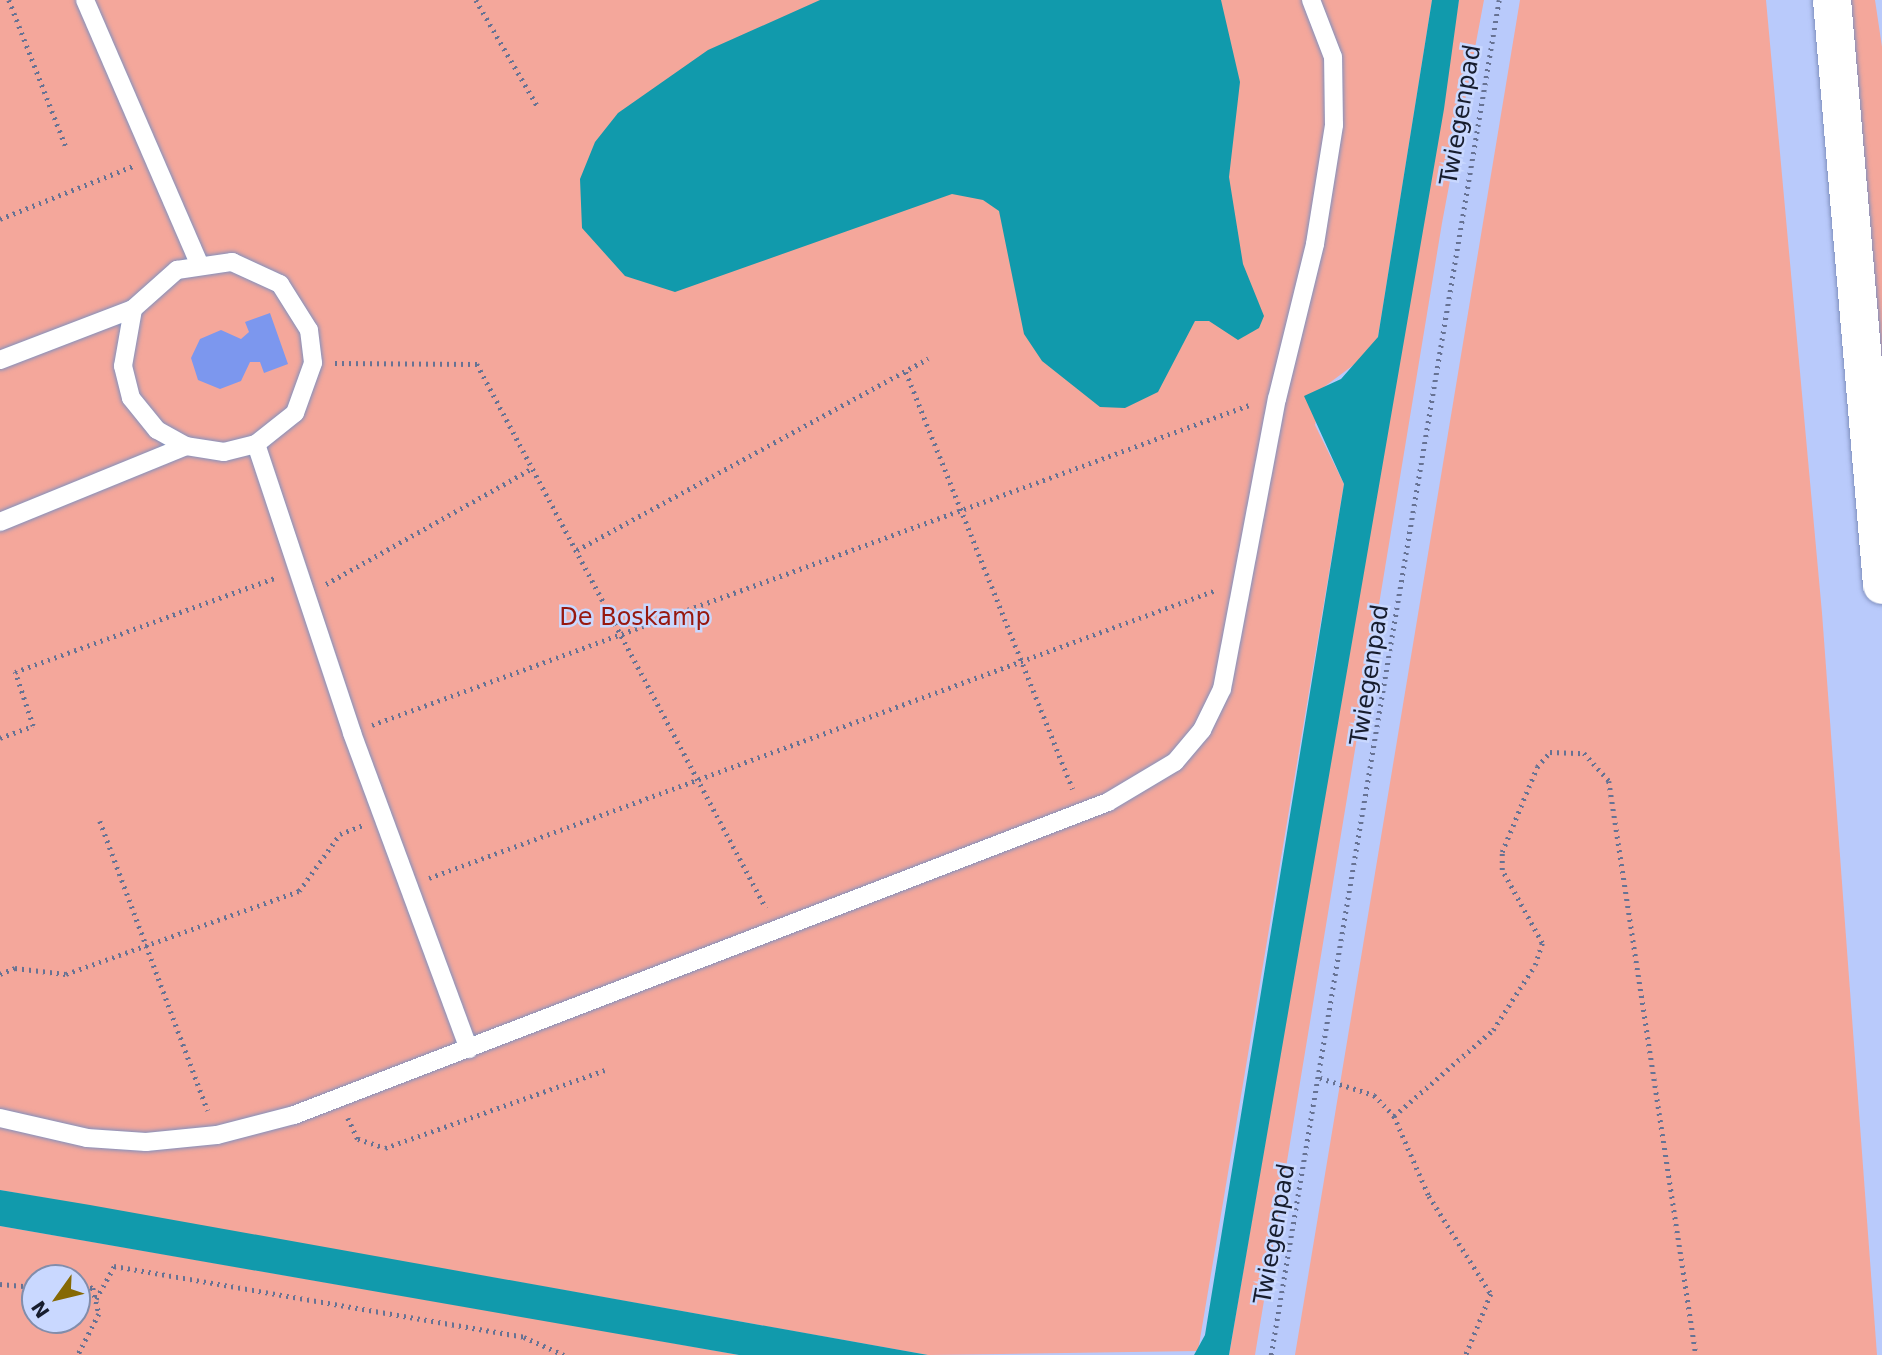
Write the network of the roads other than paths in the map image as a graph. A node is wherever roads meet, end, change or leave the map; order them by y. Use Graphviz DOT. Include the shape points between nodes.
graph roads {
  1 [pos="85,0"];
  2 [pos="1311,0"];
  3 [pos="1832,0"];
  4 [pos="199,263"];
  5 [pos="133,309"];
  6 [pos="0,360"];
  7 [pos="256,444"];
  8 [pos="186,446"];
  9 [pos="0,522"];
  10 [pos="1882,585"];
  11 [pos="469,1049"];
  12 [pos="0,1118"];
  1 -- 4 [label="lane"];
  2 -- 11 [label="lane" via="1333,57 1334,125 1294,346 1277,399 1222,689 1202,730 1175,762 1083,813"];
  3 -- 10 [label="highway"];
  4 -- 5 [label="lane" via="150,289"];
  4 -- 7 [label="lane" via="232,262 280,284 305,320 313,363 295,413"];
  5 -- 6 [label="lane"];
  5 -- 8 [label="lane" via="122,366 131,398 157,430"];
  7 -- 8 [label="lane" via="224,452"];
  7 -- 11 [label="lane" via="352,733"];
  8 -- 9 [label="lane"];
  11 -- 12 [label="lane" via="338,1098 217,1135 122,1140"];
}
